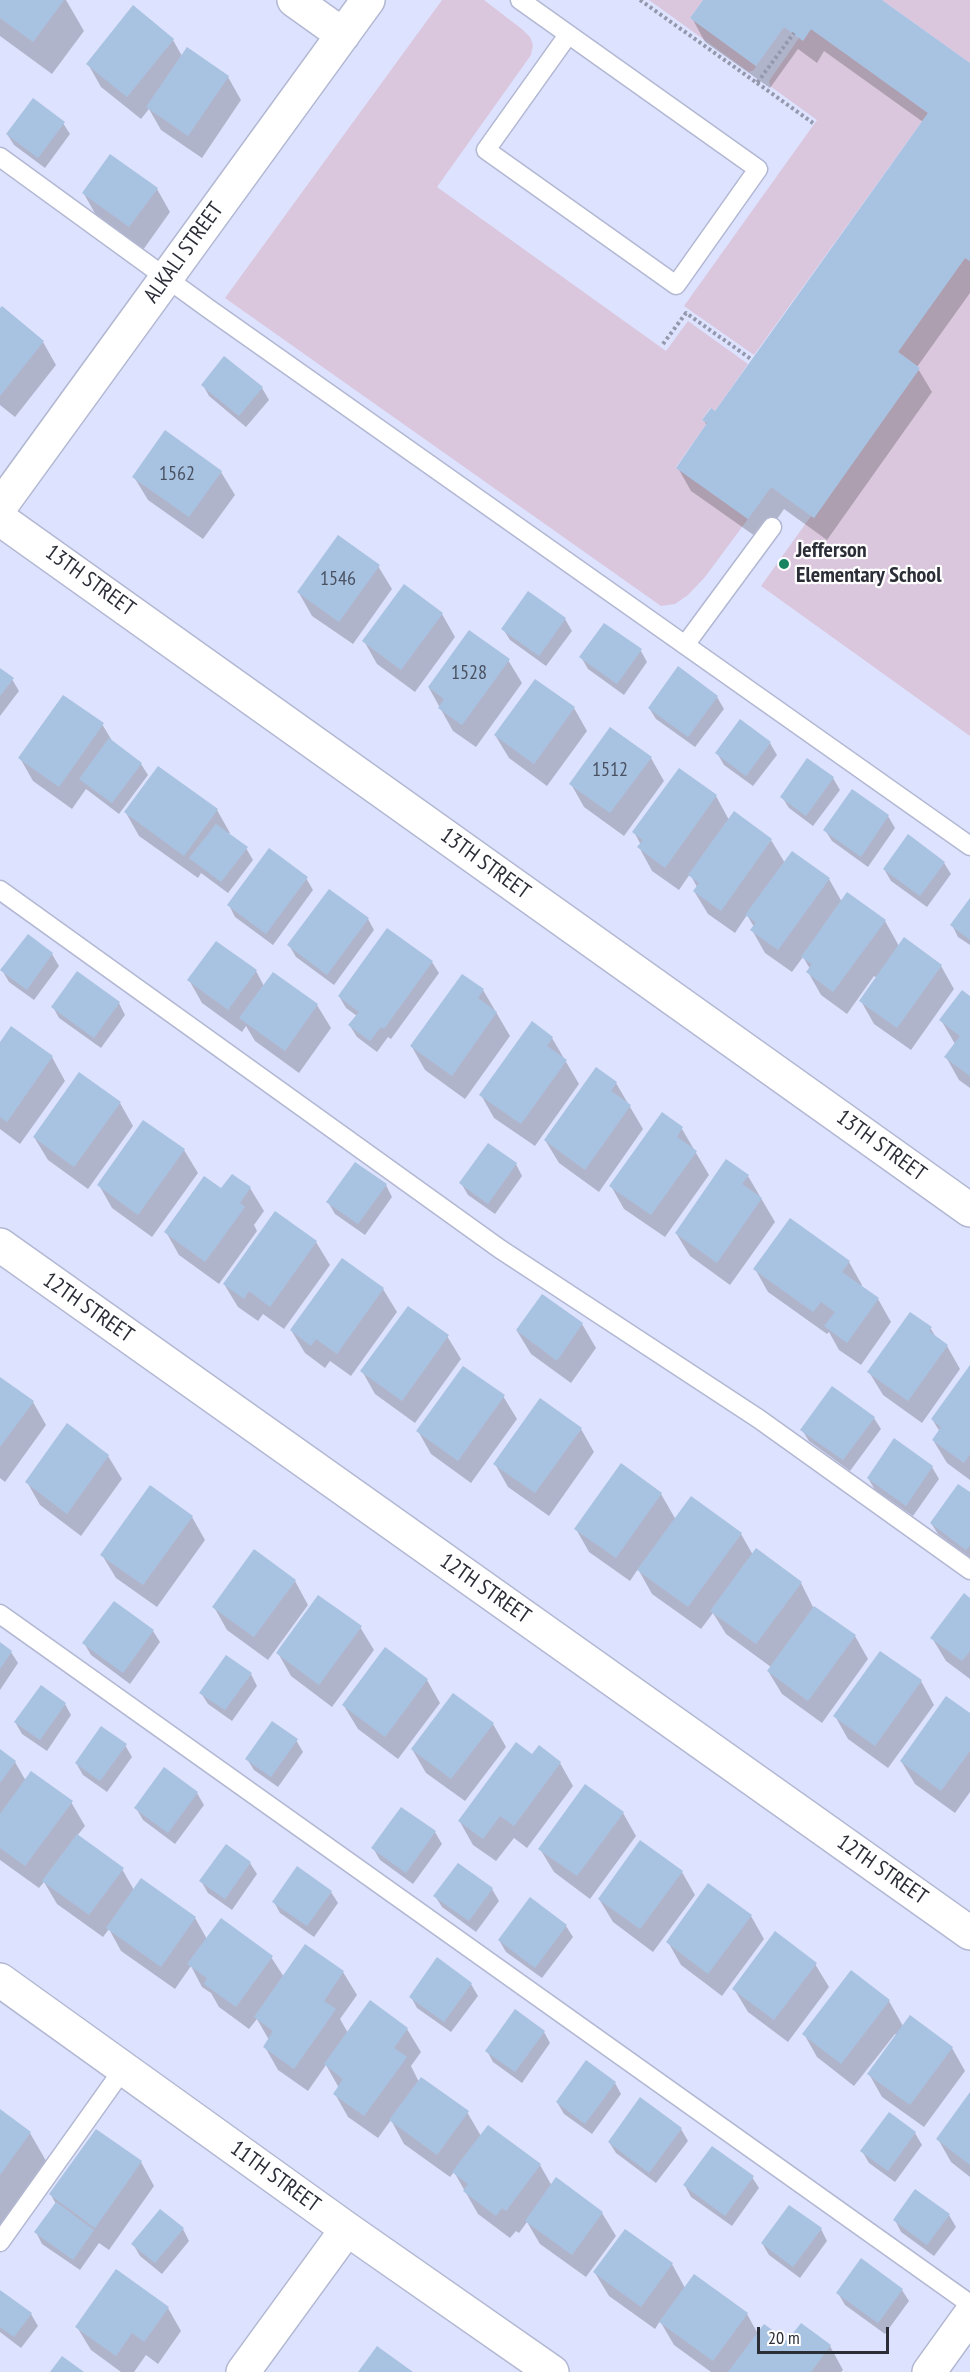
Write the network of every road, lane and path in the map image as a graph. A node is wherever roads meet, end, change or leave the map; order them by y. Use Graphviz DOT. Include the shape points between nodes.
graph roads {
  1 [pos="294,0"];
  2 [pos="368,0"];
  3 [pos="520,0"];
  4 [pos="640,0"];
  5 [pos="794,33"];
  6 [pos="343,35"];
  7 [pos="568,35"];
  8 [pos="757,83"];
  9 [pos="813,123"];
  10 [pos="0,157"];
  11 [pos="167,277"];
  12 [pos="663,344"];
  13 [pos="751,359"];
  14 [pos="0,507"];
  15 [pos="0,519"];
  16 [pos="772,527"];
  17 [pos="685,645"];
  18 [pos="970,846"];
  19 [pos="0,890"];
  20 [pos="970,1210"];
  21 [pos="0,1245"];
  22 [pos="970,1570"];
  23 [pos="0,1614"];
  24 [pos="970,1933"];
  25 [pos="0,1980"];
  26 [pos="124,2067"];
  27 [pos="347,2229"];
  28 [pos="0,2242"];
  29 [pos="970,2304"];
  30 [pos="970,2315"];
  31 [pos="243,2372"];
  32 [pos="552,2372"];
  33 [pos="930,2372"];
  1 -- 6 [label="street"];
  2 -- 6 [label="street, ALKALI STREET"];
  3 -- 7 [label="lane"];
  4 -- 8 [label="path"];
  5 -- 8 [label="path"];
  6 -- 11 [label="street, ALKALI STREET"];
  7 -- 7 [label="lane" via="758,169 676,285 486,150"];
  8 -- 9 [label="path"];
  10 -- 11 [label="lane"];
  11 -- 14 [label="street, ALKALI STREET"];
  11 -- 17 [label="lane"];
  12 -- 13 [label="path" via="686,314"];
  15 -- 20 [label="street, 13TH STREET"];
  16 -- 17 [label="lane"];
  17 -- 18 [label="lane"];
  19 -- 22 [label="lane" via="500,1249 759,1419"];
  21 -- 24 [label="street, 12TH STREET"];
  23 -- 29 [label="lane"];
  25 -- 26 [label="street, 11TH STREET"];
  26 -- 27 [label="street, 11TH STREET"];
  26 -- 28 [label="lane"];
  27 -- 31 [label="street"];
  27 -- 32 [label="street, 11TH STREET"];
  30 -- 33 [label="street"];
}
